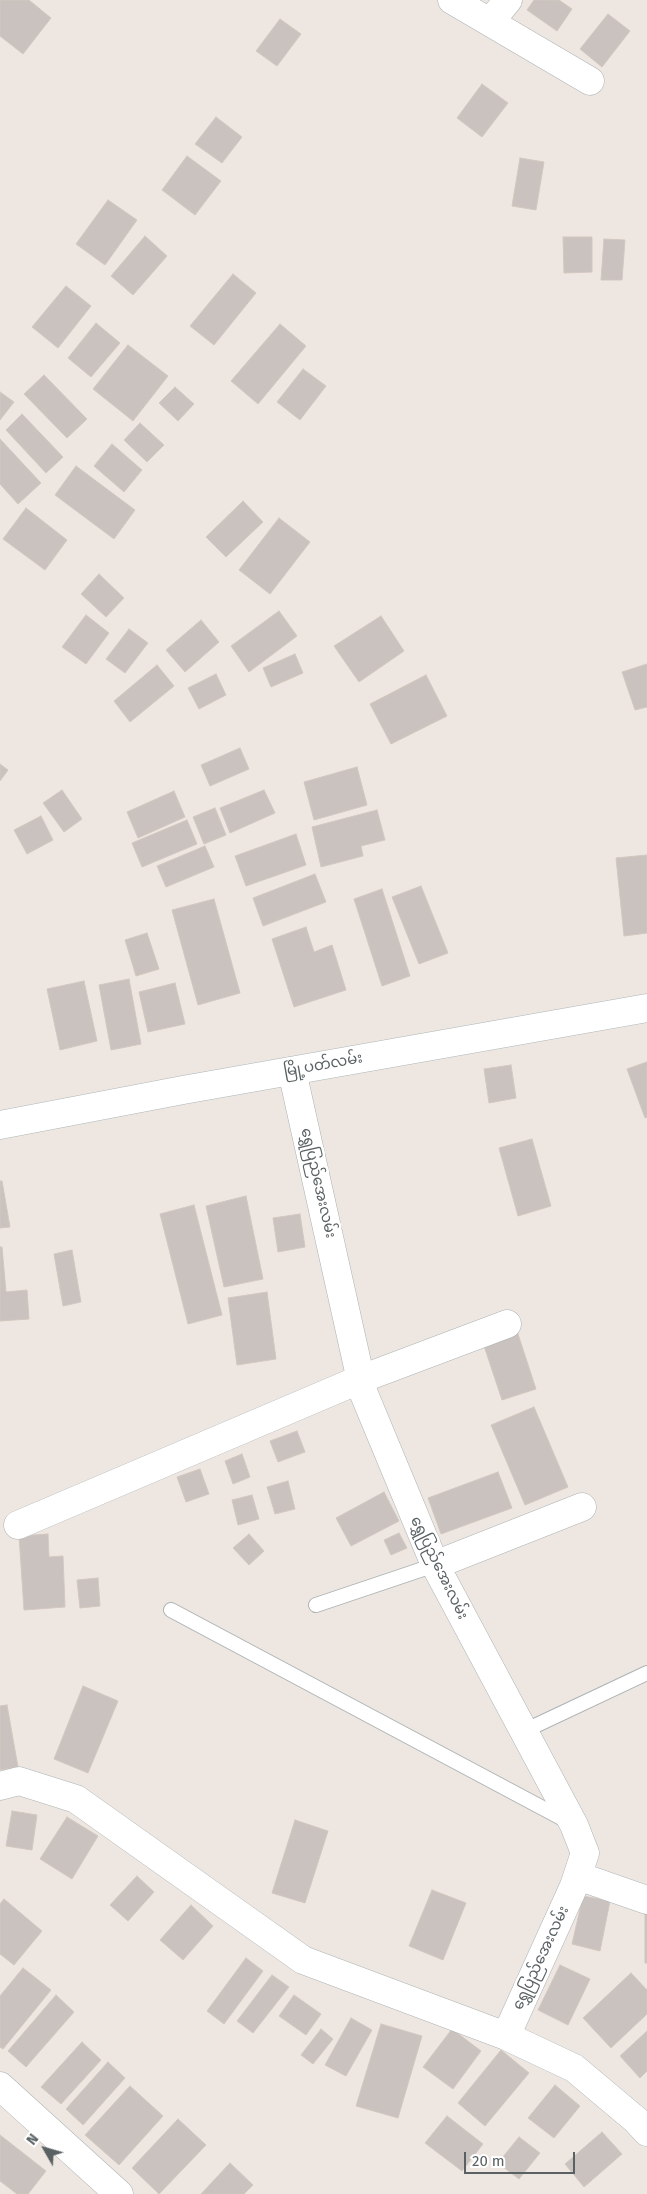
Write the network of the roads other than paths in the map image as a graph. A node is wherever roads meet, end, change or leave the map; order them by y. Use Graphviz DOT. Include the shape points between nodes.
graph roads {
  1 [pos="452,0"];
  2 [pos="508,0"];
  3 [pos="490,22"];
  4 [pos="590,81"];
  5 [pos="647,1008"];
  6 [pos="292,1071"];
  7 [pos="0,1125"];
  8 [pos="507,1324"];
  9 [pos="361,1380"];
  10 [pos="582,1507"];
  11 [pos="18,1525"];
  12 [pos="435,1565"];
  13 [pos="316,1605"];
  14 [pos="171,1610"];
  15 [pos="647,1673"];
  16 [pos="524,1731"];
  17 [pos="0,1786"];
  18 [pos="574,1825"];
  19 [pos="578,1876"];
  20 [pos="647,1900"];
  21 [pos="506,2036"];
  22 [pos="0,2086"];
  23 [pos="647,2132"];
  24 [pos="119,2194"];
  1 -- 3 [label="street"];
  2 -- 3 [label="street"];
  3 -- 4 [label="street"];
  5 -- 6 [label="street, မြို့ပတ်လမ်း"];
  6 -- 7 [label="street, မြို့ပတ်လမ်း"];
  6 -- 9 [label="street, ရွှေပြည်အေးလမ်း"];
  8 -- 9 [label="street"];
  9 -- 11 [label="street"];
  9 -- 12 [label="street, ရွှေပြည်အေးလမ်း"];
  10 -- 12 [label="street"];
  12 -- 13 [label="lane"];
  12 -- 16 [label="street, ရွှေပြည်အေးလမ်း"];
  14 -- 18 [label="lane"];
  15 -- 16 [label="lane"];
  16 -- 18 [label="street, ရွှေပြည်အေးလမ်း"];
  17 -- 21 [label="street" via="19,1782 76,1799 304,1960"];
  18 -- 19 [label="street, ရွှေပြည်အေးလမ်း" via="585,1853"];
  19 -- 20 [label="street"];
  19 -- 21 [label="street, ရွှေပြည်အေးလမ်း"];
  21 -- 23 [label="street" via="574,2068"];
  22 -- 24 [label="street"];
}
